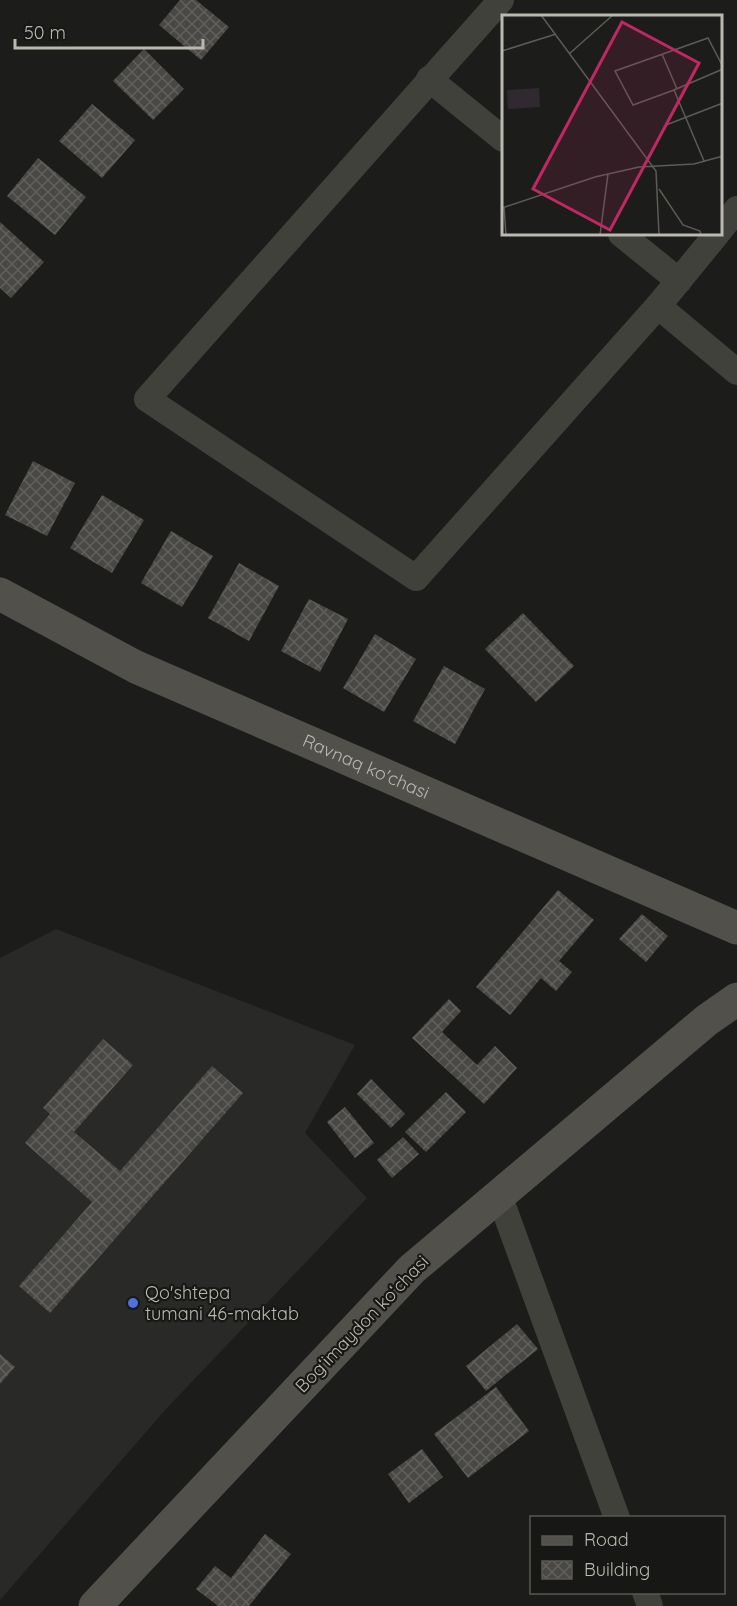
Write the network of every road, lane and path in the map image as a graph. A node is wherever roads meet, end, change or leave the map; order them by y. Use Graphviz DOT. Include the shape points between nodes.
graph roads {
  1 [pos="501,0"];
  2 [pos="429,79"];
  3 [pos="502,138"];
  4 [pos="737,209"];
  5 [pos="722,228"];
  6 [pos="623,236"];
  7 [pos="715,236"];
  8 [pos="679,281"];
  9 [pos="658,306"];
  10 [pos="737,372"];
  11 [pos="0,594"];
  12 [pos="737,928"];
  13 [pos="737,999"];
  14 [pos="499,1196"];
  15 [pos="616,1516"];
  16 [pos="95,1606"];
  1 -- 2 [label="street"];
  2 -- 3 [label="street"];
  2 -- 9 [label="street" via="147,399 416,578"];
  4 -- 5 [label="street"];
  6 -- 8 [label="street"];
  7 -- 8 [label="street"];
  8 -- 9 [label="street"];
  9 -- 10 [label="street"];
  11 -- 12 [label="main road, Ravnaq ko'chasi" via="136,667"];
  13 -- 14 [label="main road, Bogʻimaydon koʻchasi"];
  14 -- 15 [label="street"];
  14 -- 16 [label="main road, Bogʻimaydon koʻchasi" via="412,1269"];
}
